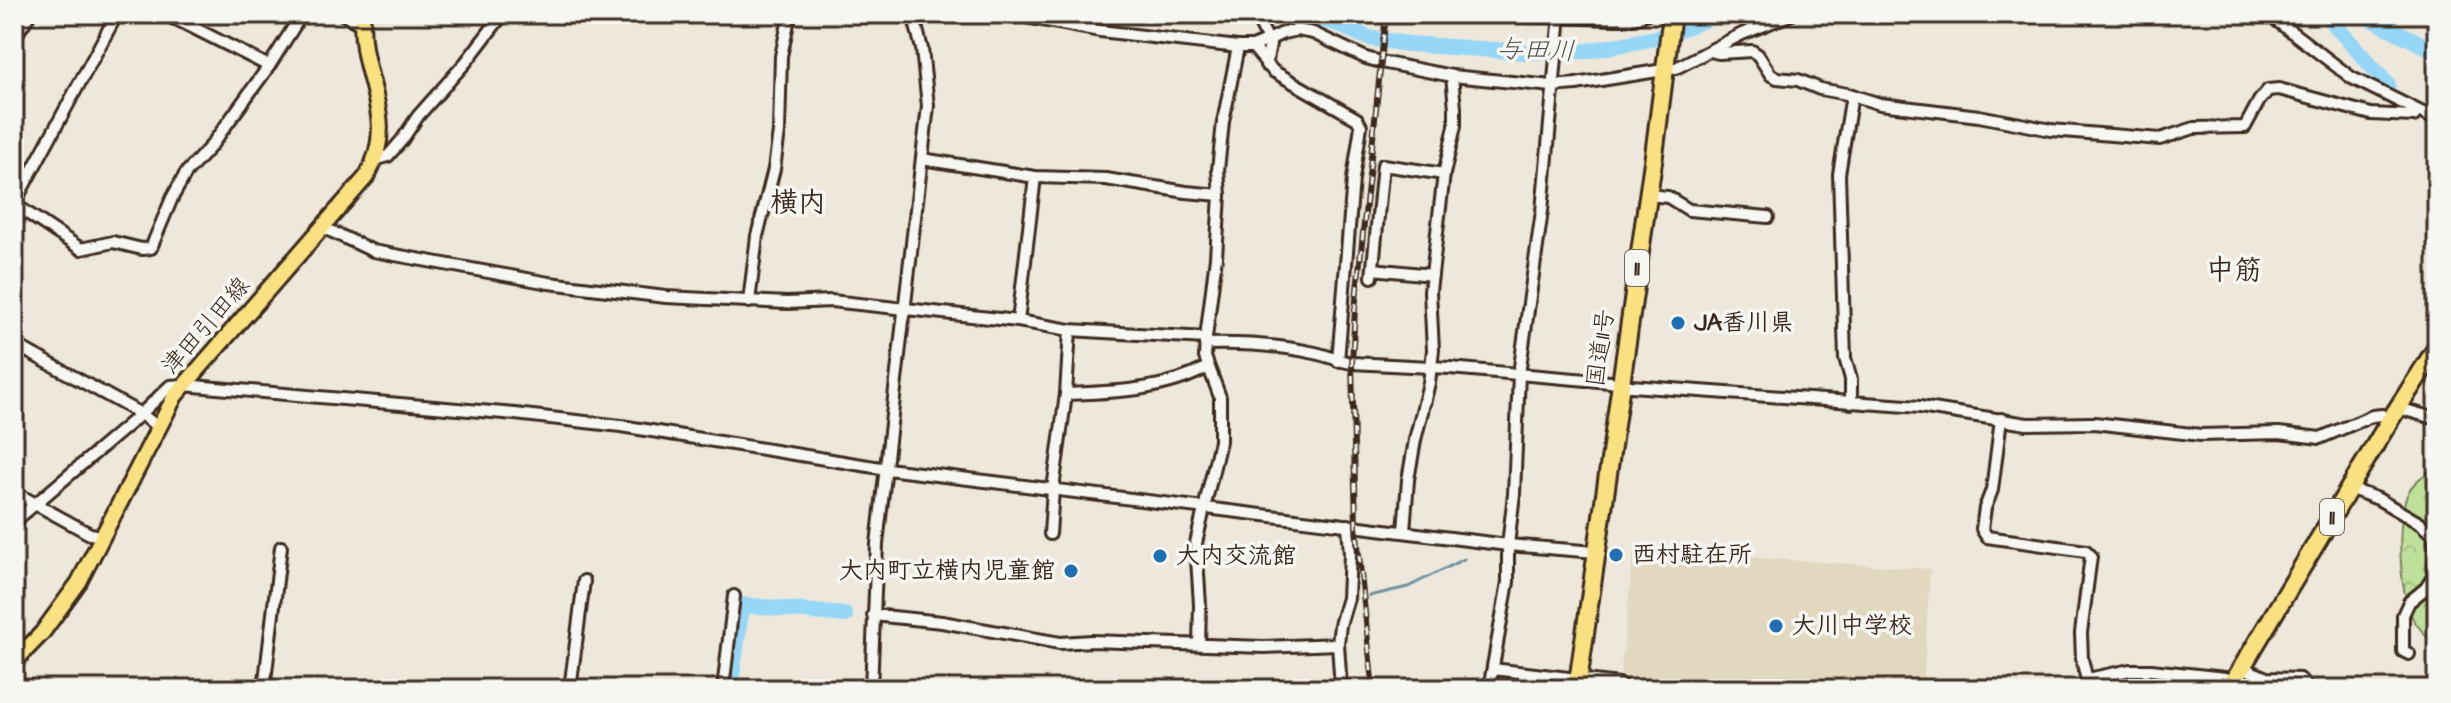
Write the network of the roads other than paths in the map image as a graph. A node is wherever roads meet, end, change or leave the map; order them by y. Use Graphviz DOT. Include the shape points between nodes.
graph roads {
  1 [pos="30,14"];
  2 [pos="117,14"];
  3 [pos="163,14"];
  4 [pos="194,14"];
  5 [pos="302,14"];
  6 [pos="343,14"];
  7 [pos="503,14"];
  8 [pos="790,14"];
  9 [pos="913,14"];
  10 [pos="1009,14"];
  11 [pos="1255,14"];
  12 [pos="1469,14"];
  13 [pos="1646,14"];
  14 [pos="1672,14"];
  15 [pos="1792,14"];
  16 [pos="2268,14"];
  17 [pos="1035,16"];
  18 [pos="1560,17"];
  19 [pos="363,19"];
  20 [pos="188,25"];
  21 [pos="14,38"];
  22 [pos="1267,40"];
  23 [pos="1238,47"];
  24 [pos="1253,47"];
  25 [pos="1710,51"];
  26 [pos="1665,63"];
  27 [pos="1266,65"];
  28 [pos="269,66"];
  29 [pos="1452,76"];
  30 [pos="1552,82"];
  31 [pos="1852,95"];
  32 [pos="2418,111"];
  33 [pos="2437,120"];
  34 [pos="377,159"];
  35 [pos="922,159"];
  36 [pos="1444,174"];
  37 [pos="1035,177"];
  38 [pos="1220,195"];
  39 [pos="1648,195"];
  40 [pos="14,204"];
  41 [pos="1768,217"];
  42 [pos="322,227"];
  43 [pos="1432,275"];
  44 [pos="749,302"];
  45 [pos="905,310"];
  46 [pos="1018,321"];
  47 [pos="1070,330"];
  48 [pos="1206,341"];
  49 [pos="14,344"];
  50 [pos="2437,347"];
  51 [pos="1338,361"];
  52 [pos="1208,367"];
  53 [pos="1431,368"];
  54 [pos="1519,374"];
  55 [pos="1620,384"];
  56 [pos="183,385"];
  57 [pos="1066,394"];
  58 [pos="1851,403"];
  59 [pos="141,414"];
  60 [pos="2394,414"];
  61 [pos="2001,419"];
  62 [pos="2437,419"];
  63 [pos="158,427"];
  64 [pos="887,469"];
  65 [pos="2349,488"];
  66 [pos="1053,489"];
  67 [pos="14,492"];
  68 [pos="33,504"];
  69 [pos="1204,508"];
  70 [pos="14,522"];
  71 [pos="1348,525"];
  72 [pos="1404,531"];
  73 [pos="1050,534"];
  74 [pos="103,536"];
  75 [pos="1508,545"];
  76 [pos="281,547"];
  77 [pos="1596,552"];
  78 [pos="584,581"];
  79 [pos="734,596"];
  80 [pos="873,615"];
  81 [pos="1199,644"];
  82 [pos="1338,644"];
  83 [pos="2409,654"];
  84 [pos="14,662"];
  85 [pos="1493,669"];
  86 [pos="2234,679"];
  87 [pos="1619,684"];
  88 [pos="2088,684"];
  89 [pos="1577,685"];
  90 [pos="264,689"];
  91 [pos="570,689"];
  92 [pos="723,689"];
  93 [pos="871,689"];
  94 [pos="1341,689"];
  95 [pos="1489,689"];
  96 [pos="2305,689"];
  1 -- 21 [label="street"];
  2 -- 40 [label="street"];
  3 -- 20 [label="street"];
  4 -- 20 [label="street"];
  5 -- 28 [label="street"];
  6 -- 19 [label="street"];
  7 -- 34 [label="street" via="402,140 388,156"];
  8 -- 44 [label="street" via="781,56 774,169 757,236"];
  9 -- 35 [label="street" via="928,106"];
  10 -- 17 [label="street"];
  11 -- 22 [label="street"];
  12 -- 18 [label="street"];
  13 -- 18 [label="street" via="1634,19"];
  14 -- 26 [label="highway, 国道11号 / 11"];
  15 -- 25 [label="street"];
  16 -- 32 [label="street" via="2352,78"];
  17 -- 23 [label="street" via="1100,31"];
  18 -- 30 [label="street"];
  19 -- 34 [label="main road" via="364,48 380,116"];
  20 -- 28 [label="street"];
  22 -- 24 [label="street"];
  22 -- 27 [label="street"];
  22 -- 29 [label="street" via="1297,30 1313,33 1366,58"];
  23 -- 24 [label="street"];
  23 -- 38 [label="street" via="1223,122"];
  24 -- 27 [label="street"];
  25 -- 26 [label="street" via="1676,68"];
  25 -- 31 [label="street" via="1752,51 1777,78"];
  26 -- 30 [label="street"];
  26 -- 39 [label="highway, 国道11号 / 11"];
  27 -- 51 [label="street" via="1361,126"];
  28 -- 40 [label="street" via="186,173 151,248 113,242 81,249"];
  29 -- 30 [label="street"];
  29 -- 36 [label="street" via="1455,126"];
  30 -- 54 [label="street" via="1542,211"];
  31 -- 32 [label="street" via="1880,104 2051,130 2160,139 2194,128 2245,127 2268,90 2371,114 2414,116"];
  31 -- 58 [label="street" via="1839,174"];
  32 -- 33 [label="street"];
  34 -- 42 [label="main road, 津田引田線"];
  35 -- 37 [label="street"];
  35 -- 45 [label="street"];
  36 -- 43 [label="street"];
  36 -- 43 [label="street" via="1383,165 1372,273"];
  37 -- 38 [label="street" via="1106,179"];
  37 -- 46 [label="street"];
  38 -- 48 [label="street"];
  39 -- 41 [label="street" via="1668,197 1689,210"];
  39 -- 55 [label="highway, 国道11号 / 11"];
  42 -- 44 [label="street" via="373,251 549,283"];
  42 -- 56 [label="main road, 津田引田線"];
  43 -- 53 [label="street"];
  44 -- 45 [label="street" via="831,301"];
  45 -- 46 [label="street"];
  45 -- 64 [label="street"];
  46 -- 47 [label="street"];
  47 -- 48 [label="street"];
  47 -- 57 [label="street"];
  48 -- 51 [label="street" via="1272,346"];
  48 -- 52 [label="street"];
  49 -- 59 [label="street"];
  50 -- 60 [label="highway, 11"];
  51 -- 53 [label="street"];
  52 -- 57 [label="street" via="1131,391"];
  52 -- 69 [label="street" via="1220,397 1220,441"];
  53 -- 54 [label="street"];
  53 -- 72 [label="street" via="1408,480"];
  54 -- 55 [label="street"];
  54 -- 75 [label="street"];
  55 -- 58 [label="street"];
  55 -- 77 [label="highway, 国道11号 / 11"];
  56 -- 59 [label="street" via="170,386"];
  56 -- 63 [label="main road, 津田引田線"];
  56 -- 64 [label="street" via="621,426"];
  57 -- 66 [label="street"];
  58 -- 61 [label="street"];
  59 -- 63 [label="street"];
  59 -- 68 [label="street"];
  60 -- 61 [label="street" via="2372,416 2320,438 2201,435"];
  60 -- 62 [label="street"];
  60 -- 65 [label="highway, 11"];
  61 -- 88 [label="street" via="1982,529 1987,537 2086,551 2091,556 2081,633"];
  63 -- 74 [label="main road, 津田引田線"];
  64 -- 66 [label="street"];
  64 -- 80 [label="street"];
  65 -- 83 [label="street" via="2378,499 2433,535 2433,577 2403,615 2403,651"];
  65 -- 86 [label="highway, 11"];
  66 -- 69 [label="street"];
  66 -- 73 [label="street"];
  67 -- 68 [label="street"];
  68 -- 70 [label="street"];
  68 -- 74 [label="street"];
  69 -- 71 [label="street"];
  69 -- 81 [label="street" via="1196,556"];
  71 -- 72 [label="street"];
  71 -- 82 [label="street" via="1348,598"];
  72 -- 75 [label="street"];
  74 -- 84 [label="main road, 津田引田線" via="63,605"];
  75 -- 77 [label="street"];
  75 -- 85 [label="street" via="1508,582"];
  76 -- 90 [label="street"];
  77 -- 89 [label="highway, 国道11号 / 11"];
  78 -- 91 [label="street"];
  79 -- 92 [label="street"];
  80 -- 81 [label="street" via="1060,643"];
  80 -- 93 [label="street"];
  81 -- 82 [label="street"];
  82 -- 94 [label="street"];
  85 -- 89 [label="street"];
  85 -- 95 [label="street"];
  86 -- 88 [label="street" via="2130,670"];
  86 -- 96 [label="street" via="2300,679"];
  87 -- 89 [label="street"];
}
